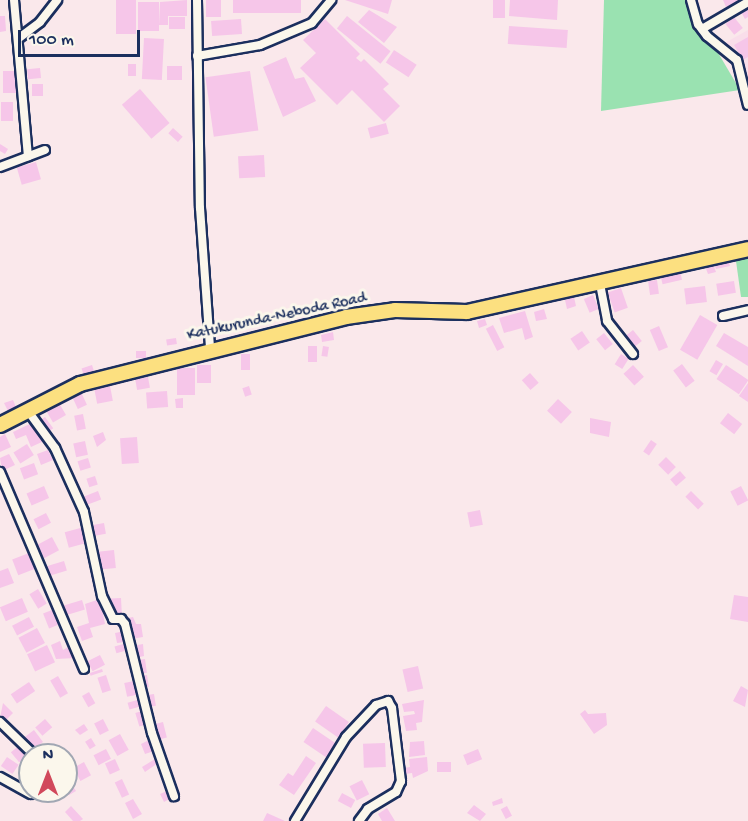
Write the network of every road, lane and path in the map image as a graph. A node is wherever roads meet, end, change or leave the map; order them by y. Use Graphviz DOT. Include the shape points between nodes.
graph roads {
  1 [pos="14,0"];
  2 [pos="57,0"];
  3 [pos="197,0"];
  4 [pos="331,0"];
  5 [pos="691,0"];
  6 [pos="748,2"];
  7 [pos="702,29"];
  8 [pos="19,38"];
  9 [pos="198,56"];
  10 [pos="748,105"];
  11 [pos="45,150"];
  12 [pos="28,156"];
  13 [pos="0,167"];
  14 [pos="748,249"];
  15 [pos="600,284"];
  16 [pos="748,310"];
  17 [pos="723,316"];
  18 [pos="210,349"];
  19 [pos="633,354"];
  20 [pos="28,411"];
  21 [pos="0,425"];
  22 [pos="0,472"];
  23 [pos="84,669"];
  24 [pos="0,722"];
  25 [pos="22,743"];
  26 [pos="0,777"];
  27 [pos="18,787"];
  28 [pos="174,796"];
  29 [pos="295,821"];
  30 [pos="359,821"];
  1 -- 8 [label="street"];
  2 -- 8 [label="street"];
  3 -- 9 [label="street"];
  4 -- 9 [label="street" via="312,23 260,45"];
  5 -- 7 [label="street"];
  6 -- 7 [label="street"];
  7 -- 10 [label="street" via="737,60"];
  8 -- 12 [label="street"];
  9 -- 18 [label="street" via="200,208"];
  11 -- 12 [label="street"];
  12 -- 13 [label="street"];
  14 -- 15 [label="main road, Katukurunda-Neboda Road"];
  15 -- 18 [label="main road, Katukurunda-Neboda Road" via="467,312 395,310 346,317 293,333"];
  15 -- 19 [label="street" via="607,321"];
  16 -- 17 [label="street"];
  18 -- 20 [label="main road, Katukurunda-Neboda Road" via="80,384"];
  20 -- 21 [label="main road, Katukurunda-Neboda Road"];
  20 -- 28 [label="street" via="55,448 84,512 102,596 113,619 121,619 125,624 152,732"];
  22 -- 23 [label="street"];
  24 -- 25 [label="street"];
  26 -- 27 [label="street"];
  29 -- 30 [label="street" via="346,736 376,705 388,701 400,781 396,792 368,809"];
}
